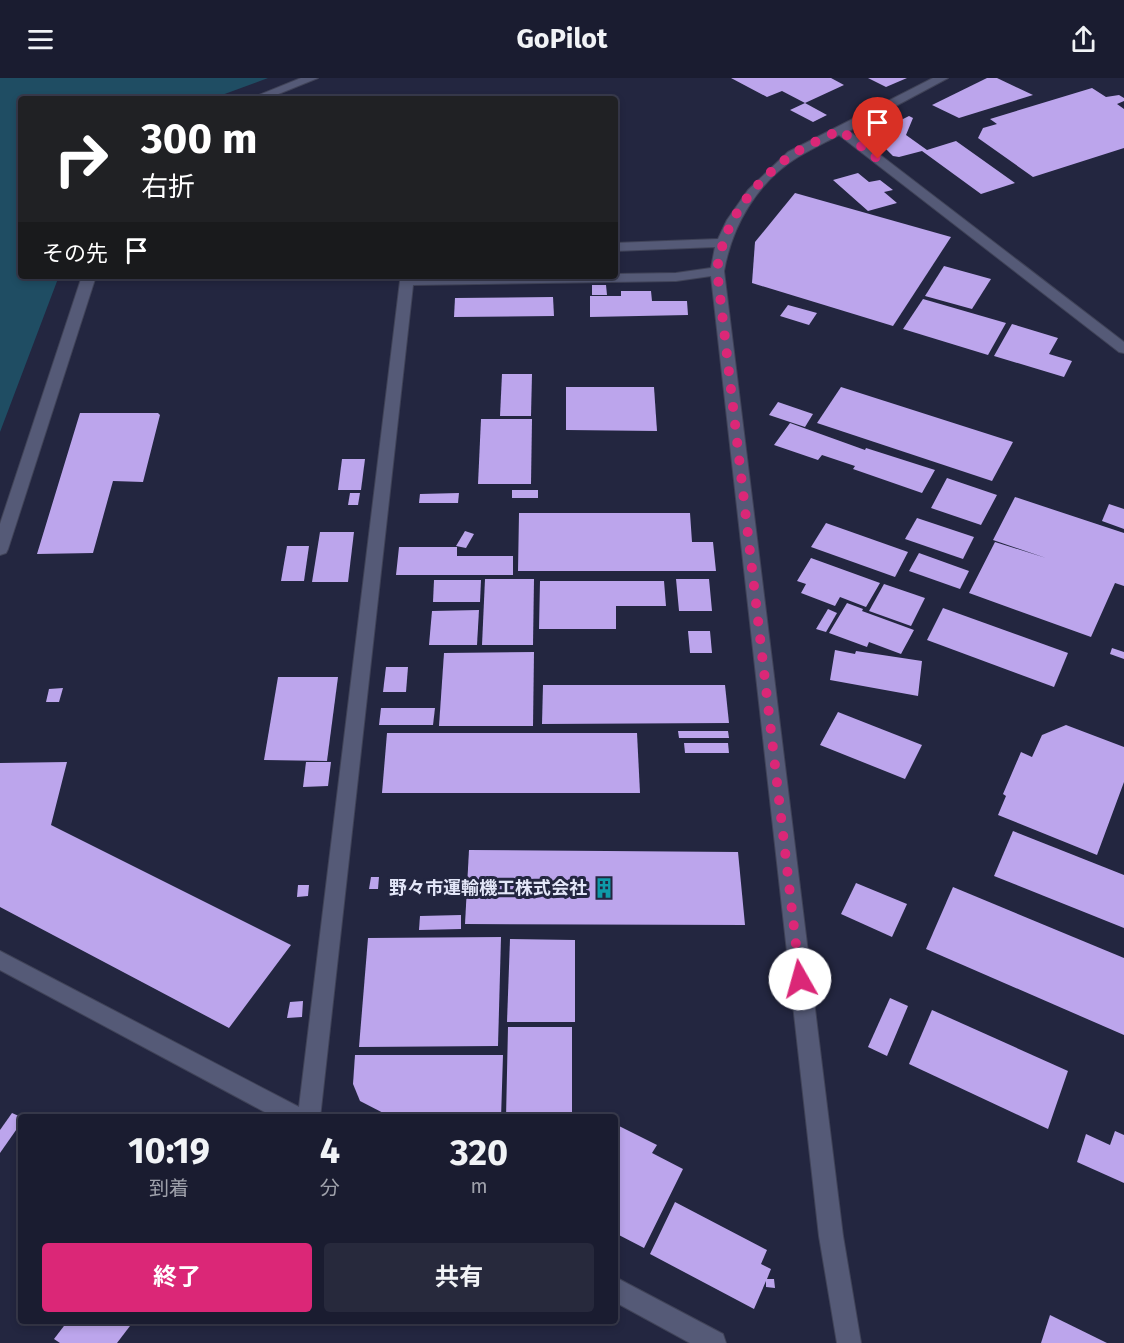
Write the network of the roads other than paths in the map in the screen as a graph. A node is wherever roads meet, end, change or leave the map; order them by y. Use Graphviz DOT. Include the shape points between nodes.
graph roads {
  1 [pos="312,78"];
  2 [pos="942,78"];
  3 [pos="263,96"];
  4 [pos="840,130"];
  5 [pos="722,243"];
  6 [pos="618,247"];
  7 [pos="717,270"];
  8 [pos="618,278"];
  9 [pos="88,279"];
  10 [pos="542,279"];
  11 [pos="1124,349"];
  12 [pos="0,549"];
  13 [pos="0,960"];
  14 [pos="291,1114"];
  15 [pos="309,1114"];
  16 [pos="618,1291"];
  17 [pos="714,1343"];
  18 [pos="849,1343"];
  1 -- 3 [label="street"];
  2 -- 4 [label="street"];
  4 -- 5 [label="street" via="792,155 775,169 748,196"];
  4 -- 11 [label="street"];
  5 -- 6 [label="street"];
  5 -- 7 [label="street"];
  7 -- 8 [label="street" via="676,277"];
  7 -- 18 [label="street" via="830,1224"];
  9 -- 12 [label="street"];
  10 -- 15 [label="street" via="407,281"];
  13 -- 14 [label="street"];
  16 -- 17 [label="street"];
}
